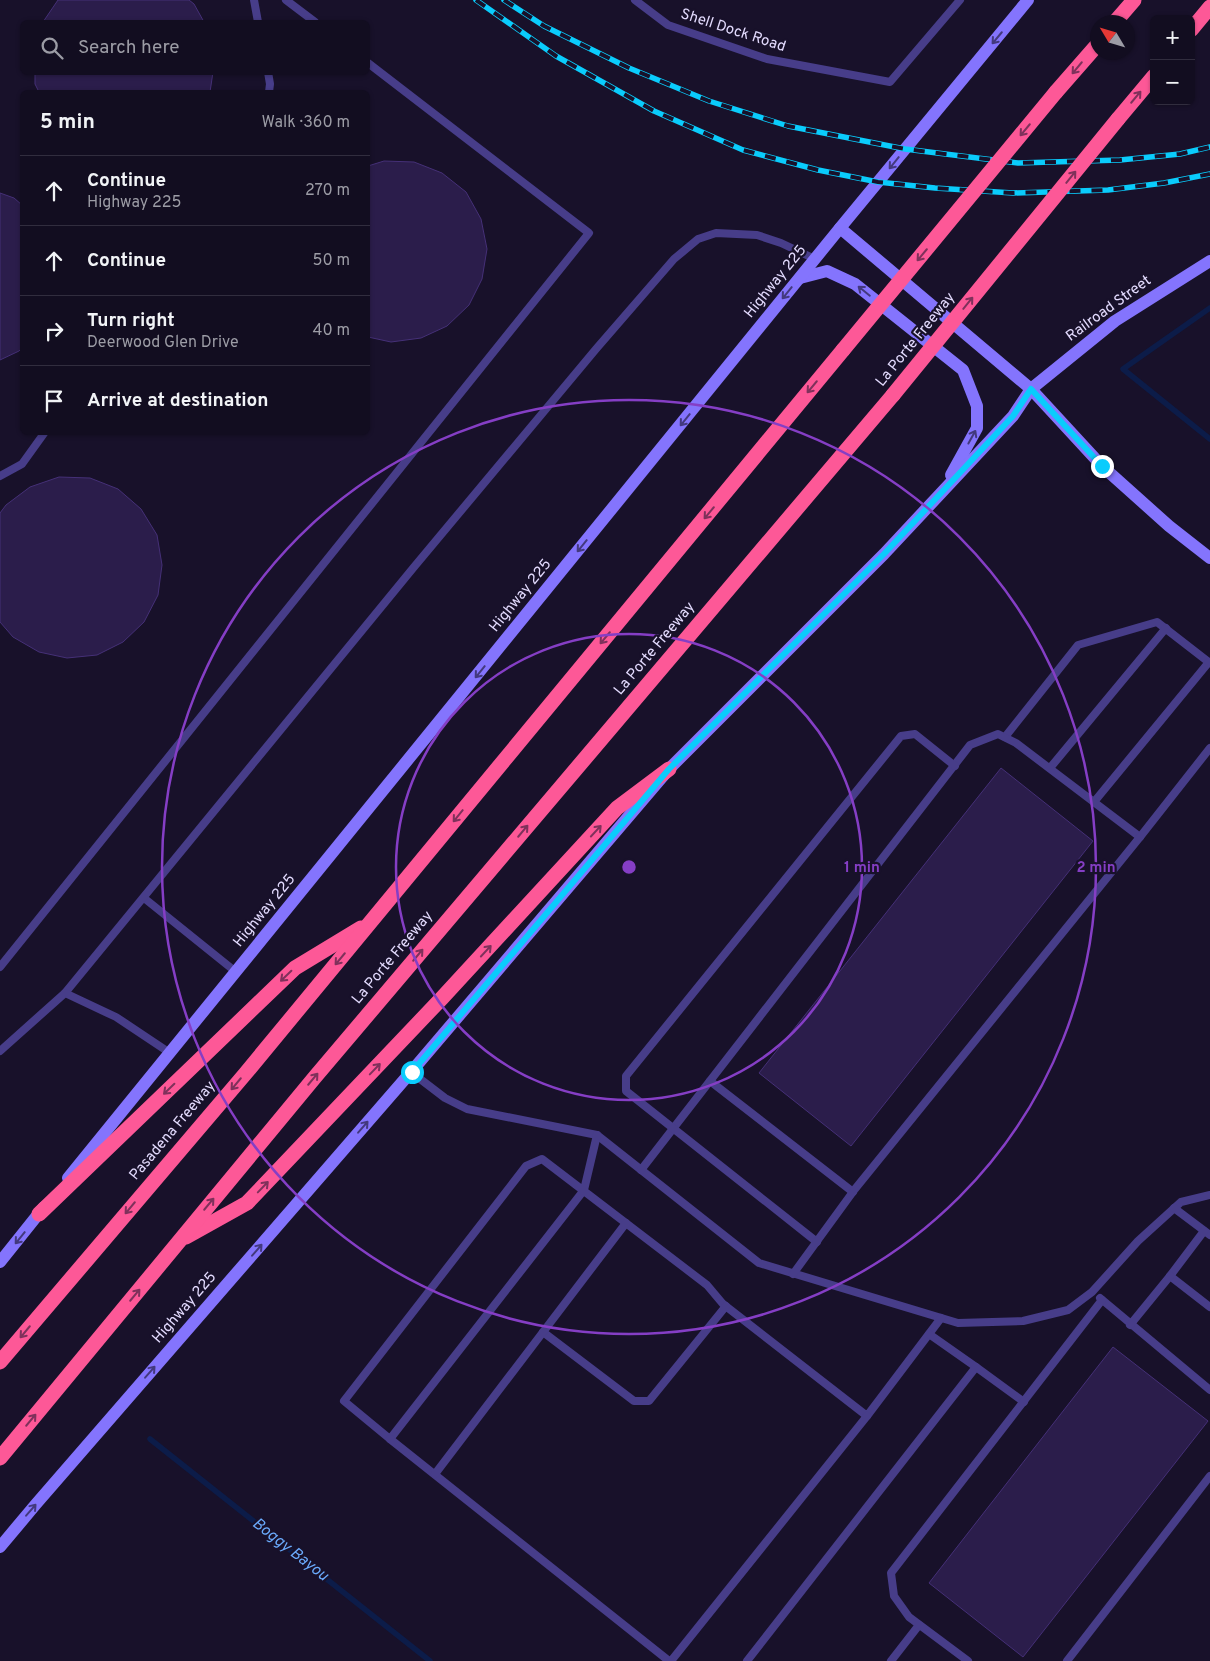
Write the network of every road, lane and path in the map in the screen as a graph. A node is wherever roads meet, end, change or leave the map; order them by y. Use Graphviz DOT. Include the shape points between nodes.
graph roads {
  1 [pos="254,0"];
  2 [pos="286,0"];
  3 [pos="635,0"];
  4 [pos="960,0"];
  5 [pos="1028,0"];
  6 [pos="1134,0"];
  7 [pos="1210,7"];
  8 [pos="1121,15"];
  9 [pos="258,20"];
  10 [pos="312,20"];
  11 [pos="1195,25"];
  12 [pos="1090,53"];
  13 [pos="370,65"];
  14 [pos="268,75"];
  15 [pos="1150,81"];
  16 [pos="269,90"];
  17 [pos="840,228"];
  18 [pos="815,259"];
  19 [pos="1210,261"];
  20 [pos="800,278"];
  21 [pos="1031,389"];
  22 [pos="43,435"];
  23 [pos="0,476"];
  24 [pos="940,495"];
  25 [pos="1210,558"];
  26 [pos="1166,628"];
  27 [pos="1210,663"];
  28 [pos="1004,738"];
  29 [pos="1210,748"];
  30 [pos="954,766"];
  31 [pos="1050,768"];
  32 [pos="669,769"];
  33 [pos="1094,802"];
  34 [pos="1140,837"];
  35 [pos="144,898"];
  36 [pos="371,922"];
  37 [pos="0,967"];
  38 [pos="236,972"];
  39 [pos="64,993"];
  40 [pos="0,1051"];
  41 [pos="170,1053"];
  42 [pos="412,1072"];
  43 [pos="710,1082"];
  44 [pos="673,1128"];
  45 [pos="597,1135"];
  46 [pos="641,1170"];
  47 [pos="584,1190"];
  48 [pos="853,1192"];
  49 [pos="1210,1196"];
  50 [pos="1174,1208"];
  51 [pos="39,1214"];
  52 [pos="626,1223"];
  53 [pos="1207,1233"];
  54 [pos="178,1242"];
  55 [pos="817,1242"];
  56 [pos="0,1262"];
  57 [pos="794,1274"];
  58 [pos="1170,1276"];
  59 [pos="1092,1292"];
  60 [pos="1102,1300"];
  61 [pos="726,1306"];
  62 [pos="1210,1307"];
  63 [pos="941,1318"];
  64 [pos="1130,1325"];
  65 [pos="543,1332"];
  66 [pos="929,1334"];
  67 [pos="0,1362"];
  68 [pos="976,1367"];
  69 [pos="1210,1390"];
  70 [pos="1024,1402"];
  71 [pos="867,1416"];
  72 [pos="390,1439"];
  73 [pos="0,1458"];
  74 [pos="435,1474"];
  75 [pos="1210,1476"];
  76 [pos="0,1547"];
  77 [pos="919,1625"];
  78 [pos="670,1661"];
  79 [pos="747,1661"];
  80 [pos="891,1661"];
  81 [pos="968,1661"];
  82 [pos="1067,1661"];
  1 -- 9 [label="lane"];
  2 -- 10 [label="lane"];
  3 -- 4 [label="lane, Shell Dock Road" via="668,25 767,59 890,82"];
  5 -- 17 [label="main road, Highway 225, one-way"];
  6 -- 8 [label="highway"];
  7 -- 11 [label="highway"];
  12 -- 36 [label="highway, one-way, bridge"];
  13 -- 37 [label="lane" via="589,233"];
  14 -- 16 [label="lane"];
  54 -- 15 [label="highway, La Porte Freeway, one-way, bridge" via="893,395"];
  17 -- 18 [label="main road, Highway 225"];
  17 -- 21 [label="main road"];
  18 -- 20 [label="main road, Highway 225"];
  18 -- 35 [label="lane" via="757,235 716,233 698,239 674,260 420,559"];
  19 -- 21 [label="main road, Railroad Street" via="1115,321"];
  24 -- 20 [label="main road, one-way" via="977,428 977,406 963,370 855,284 827,271"];
  20 -- 38 [label="main road, Highway 225, one-way"];
  21 -- 24 [label="main road, Railroad Street" via="1013,416"];
  21 -- 25 [label="main road" via="1102,466"];
  22 -- 23 [label="lane" via="22,464"];
  24 -- 32 [label="main road, Highway 225"];
  26 -- 27 [label="lane"];
  26 -- 28 [label="lane" via="1157,622 1078,645"];
  26 -- 31 [label="lane"];
  27 -- 33 [label="lane"];
  28 -- 30 [label="lane" via="998,734 970,745"];
  28 -- 31 [label="lane"];
  29 -- 34 [label="lane"];
  30 -- 43 [label="lane"];
  30 -- 44 [label="lane" via="915,734 901,736 626,1076 626,1091"];
  31 -- 33 [label="lane"];
  32 -- 42 [label="main road, Highway 225"];
  54 -- 32 [label="highway, one-way" via="247,1203 617,808"];
  33 -- 34 [label="lane"];
  34 -- 48 [label="lane"];
  35 -- 38 [label="lane"];
  35 -- 39 [label="lane"];
  36 -- 51 [label="highway, one-way" via="295,968"];
  36 -- 67 [label="highway, Pasadena Freeway, one-way"];
  38 -- 41 [label="main road, Highway 225"];
  39 -- 40 [label="lane"];
  39 -- 41 [label="lane" via="116,1017"];
  41 -- 51 [label="main road, Highway 225"];
  42 -- 45 [label="lane" via="445,1098 467,1109"];
  76 -- 42 [label="main road, Highway 225, one-way"];
  43 -- 44 [label="lane"];
  43 -- 48 [label="lane"];
  44 -- 46 [label="lane"];
  44 -- 55 [label="lane"];
  45 -- 46 [label="lane"];
  45 -- 47 [label="lane"];
  46 -- 57 [label="lane" via="760,1264"];
  47 -- 52 [label="lane"];
  47 -- 72 [label="lane"];
  47 -- 72 [label="lane" via="542,1159 526,1166 344,1401"];
  48 -- 55 [label="lane"];
  49 -- 50 [label="lane" via="1181,1202"];
  50 -- 53 [label="lane"];
  50 -- 59 [label="lane" via="1138,1241"];
  51 -- 56 [label="main road, Highway 225, one-way"];
  52 -- 61 [label="lane" via="707,1285"];
  52 -- 65 [label="lane"];
  53 -- 58 [label="lane"];
  73 -- 54 [label="highway, one-way"];
  55 -- 57 [label="lane"];
  57 -- 63 [label="lane"];
  58 -- 62 [label="lane"];
  58 -- 64 [label="lane"];
  59 -- 60 [label="lane"];
  59 -- 63 [label="lane" via="1068,1310 1023,1321 958,1323"];
  60 -- 64 [label="lane"];
  60 -- 70 [label="lane"];
  61 -- 65 [label="lane" via="650,1401 634,1400"];
  61 -- 71 [label="lane"];
  63 -- 66 [label="lane"];
  64 -- 69 [label="lane"];
  65 -- 74 [label="lane"];
  66 -- 68 [label="lane"];
  66 -- 71 [label="lane"];
  68 -- 70 [label="lane"];
  68 -- 79 [label="lane"];
  70 -- 77 [label="lane" via="892,1573 894,1596"];
  71 -- 78 [label="lane"];
  72 -- 74 [label="lane"];
  74 -- 78 [label="lane"];
  75 -- 82 [label="lane"];
  77 -- 80 [label="lane"];
  77 -- 81 [label="lane"];
}
